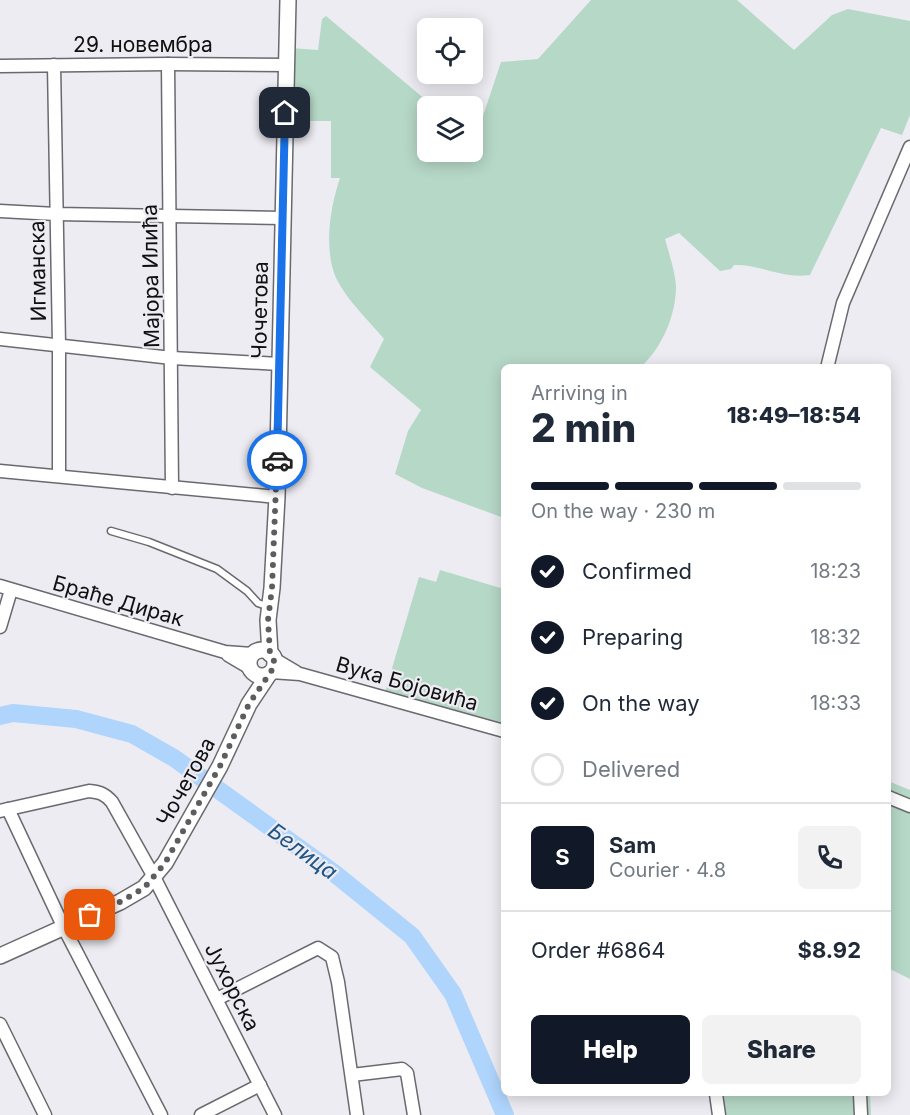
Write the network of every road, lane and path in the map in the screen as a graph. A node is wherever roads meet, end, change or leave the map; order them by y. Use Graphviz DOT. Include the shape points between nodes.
graph roads {
  1 [pos="288,0"];
  2 [pos="168,64"];
  3 [pos="54,65"];
  4 [pos="286,65"];
  5 [pos="0,66"];
  6 [pos="910,147"];
  7 [pos="0,211"];
  8 [pos="56,214"];
  9 [pos="170,217"];
  10 [pos="283,218"];
  11 [pos="0,339"];
  12 [pos="59,345"];
  13 [pos="172,358"];
  14 [pos="279,364"];
  15 [pos="828,364"];
  16 [pos="0,471"];
  17 [pos="59,476"];
  18 [pos="172,488"];
  19 [pos="276,496"];
  20 [pos="111,531"];
  21 [pos="5,588"];
  22 [pos="268,614"];
  23 [pos="0,627"];
  24 [pos="252,661"];
  25 [pos="271,665"];
  26 [pos="249,704"];
  27 [pos="501,730"];
  28 [pos="891,798"];
  29 [pos="910,806"];
  30 [pos="4,810"];
  31 [pos="154,876"];
  32 [pos="63,926"];
  33 [pos="0,956"];
  34 [pos="217,999"];
  35 [pos="0,1024"];
  36 [pos="351,1076"];
  37 [pos="260,1085"];
  38 [pos="716,1096"];
  39 [pos="860,1096"];
  40 [pos="45,1115"];
  41 [pos="161,1115"];
  42 [pos="201,1115"];
  43 [pos="275,1115"];
  44 [pos="357,1115"];
  45 [pos="414,1115"];
  46 [pos="718,1115"];
  47 [pos="861,1115"];
  1 -- 4 [label="street, Чочетова"];
  2 -- 3 [label="street, 29. новембра"];
  2 -- 4 [label="street, 29. новембра"];
  2 -- 9 [label="street, Мајора Илића"];
  3 -- 5 [label="street, 29. новембра"];
  3 -- 8 [label="street, Игманска"];
  4 -- 10 [label="street, Чочетова"];
  6 -- 15 [label="street" via="843,303"];
  7 -- 8 [label="street"];
  8 -- 9 [label="street"];
  8 -- 12 [label="street, Игманска"];
  9 -- 10 [label="street"];
  9 -- 13 [label="street, Мајора Илића"];
  10 -- 14 [label="street, Чочетова"];
  11 -- 12 [label="street"];
  12 -- 13 [label="street"];
  12 -- 17 [label="street, Игманска"];
  13 -- 14 [label="street"];
  13 -- 18 [label="street, Мајора Илића"];
  14 -- 19 [label="street, Чочетова"];
  16 -- 17 [label="street"];
  17 -- 18 [label="street"];
  18 -- 19 [label="street"];
  19 -- 22 [label="street, Чочетова"];
  20 -- 22 [label="lane" via="217,569 247,591"];
  21 -- 23 [label="street"];
  21 -- 24 [label="street, Браће Дирак"];
  22 -- 24 [label="street, Чочетова"];
  22 -- 25 [label="street, Чочетова"];
  24 -- 25 [label="street" via="263,650"];
  24 -- 25 [label="street" via="259,676"];
  24 -- 26 [label="street, Чочетова"];
  25 -- 26 [label="street, Чочетова"];
  25 -- 27 [label="street, Вука Бојовића"];
  26 -- 31 [label="street, Чочетова" via="193,815"];
  28 -- 29 [label="street"];
  30 -- 31 [label="street, Јухорска" via="99,792 112,802"];
  30 -- 32 [label="street"];
  31 -- 32 [label="street, Чочетова" via="144,888 120,902"];
  31 -- 34 [label="street, Јухорска"];
  32 -- 33 [label="street, Чочетова"];
  32 -- 41 [label="street"];
  34 -- 36 [label="street" via="318,948 325,951 332,957 338,982"];
  34 -- 37 [label="street, Јухорска"];
  35 -- 40 [label="street"];
  36 -- 44 [label="street"];
  36 -- 45 [label="street" via="402,1069 407,1072"];
  37 -- 42 [label="street"];
  37 -- 43 [label="street, Јухорска"];
  38 -- 46 [label="street"];
  39 -- 47 [label="street"];
}
